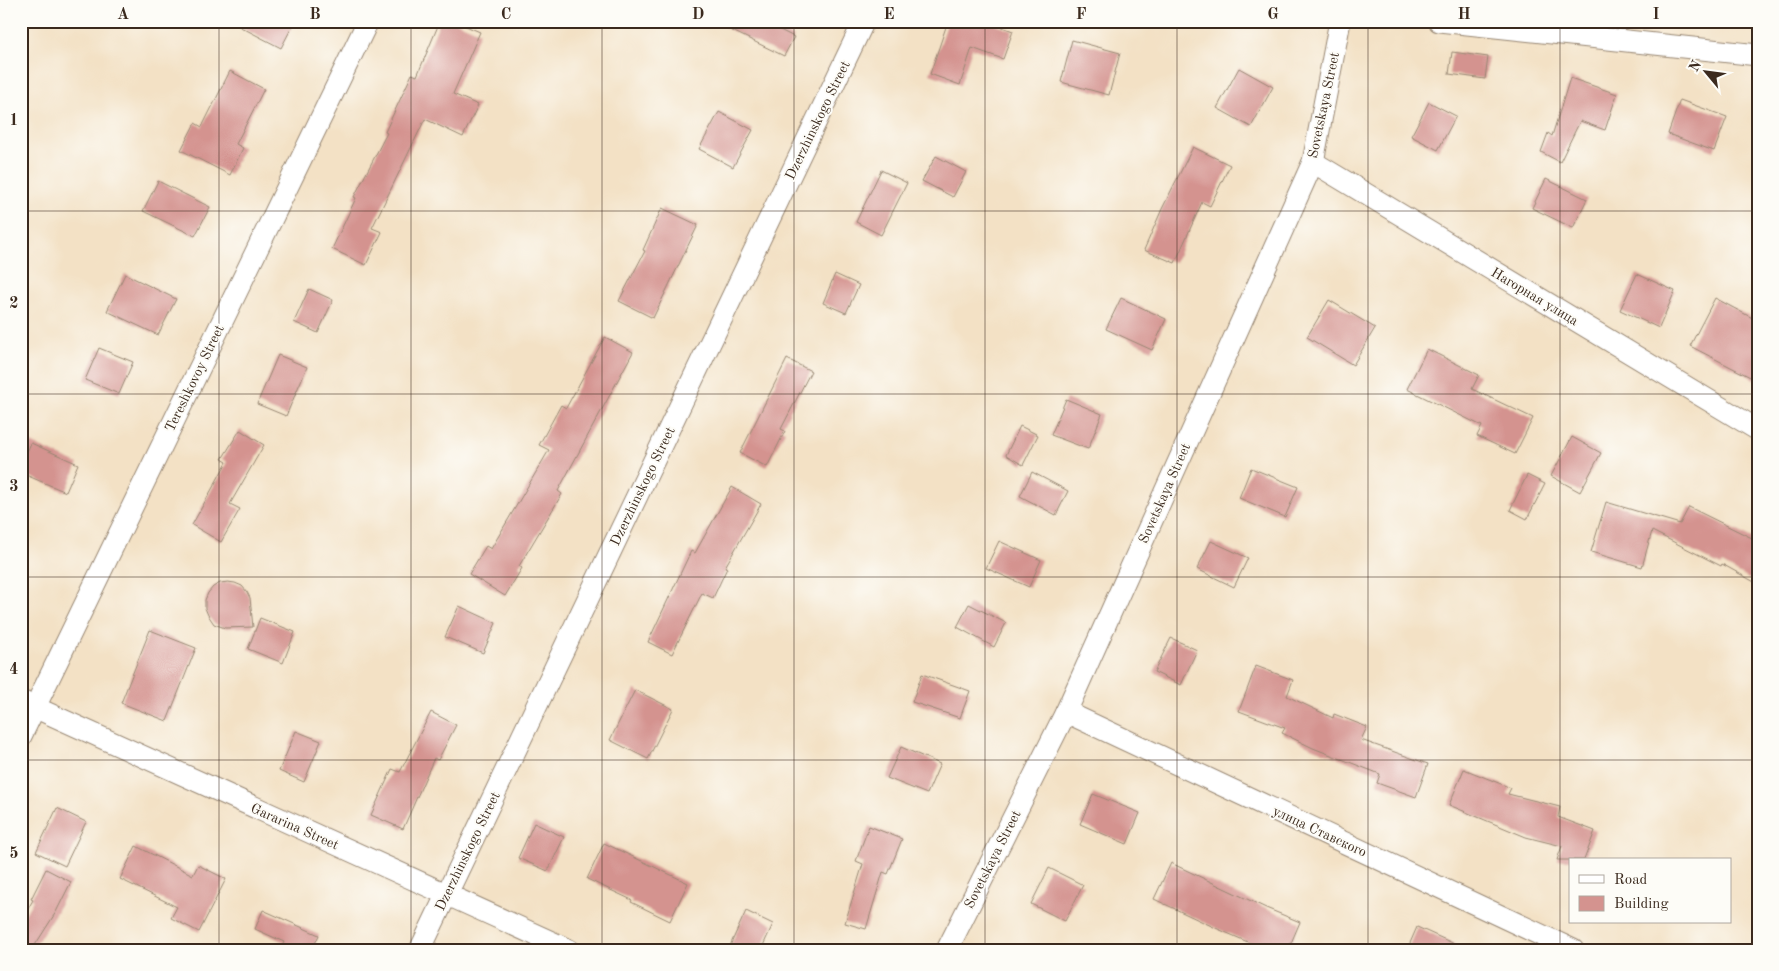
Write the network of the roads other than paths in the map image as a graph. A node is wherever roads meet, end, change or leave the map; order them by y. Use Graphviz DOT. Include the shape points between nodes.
graph roads {
  1 [pos="368,21"];
  2 [pos="864,21"];
  3 [pos="1340,21"];
  4 [pos="1439,21"];
  5 [pos="1758,55"];
  6 [pos="1313,162"];
  7 [pos="1758,430"];
  8 [pos="28,704"];
  9 [pos="1066,712"];
  10 [pos="21,736"];
  11 [pos="446,894"];
  12 [pos="420,950"];
  13 [pos="569,950"];
  14 [pos="947,950"];
  15 [pos="1574,950"];
  1 -- 8 [label="street, Tereshkovoy Street"];
  2 -- 11 [label="street, Dzerzhinskogo Street"];
  3 -- 6 [label="street, Sovetskaya Street"];
  4 -- 5 [label="street"];
  6 -- 7 [label="street, Нагорная улица"];
  6 -- 9 [label="street, Sovetskaya Street"];
  8 -- 10 [label="street, Tereshkovoy Street"];
  8 -- 11 [label="street, Gararina Street"];
  9 -- 14 [label="street, Sovetskaya Street"];
  9 -- 15 [label="street, улица Ставского"];
  11 -- 12 [label="street, Dzerzhinskogo Street"];
  11 -- 13 [label="street, Gararina Street"];
}
